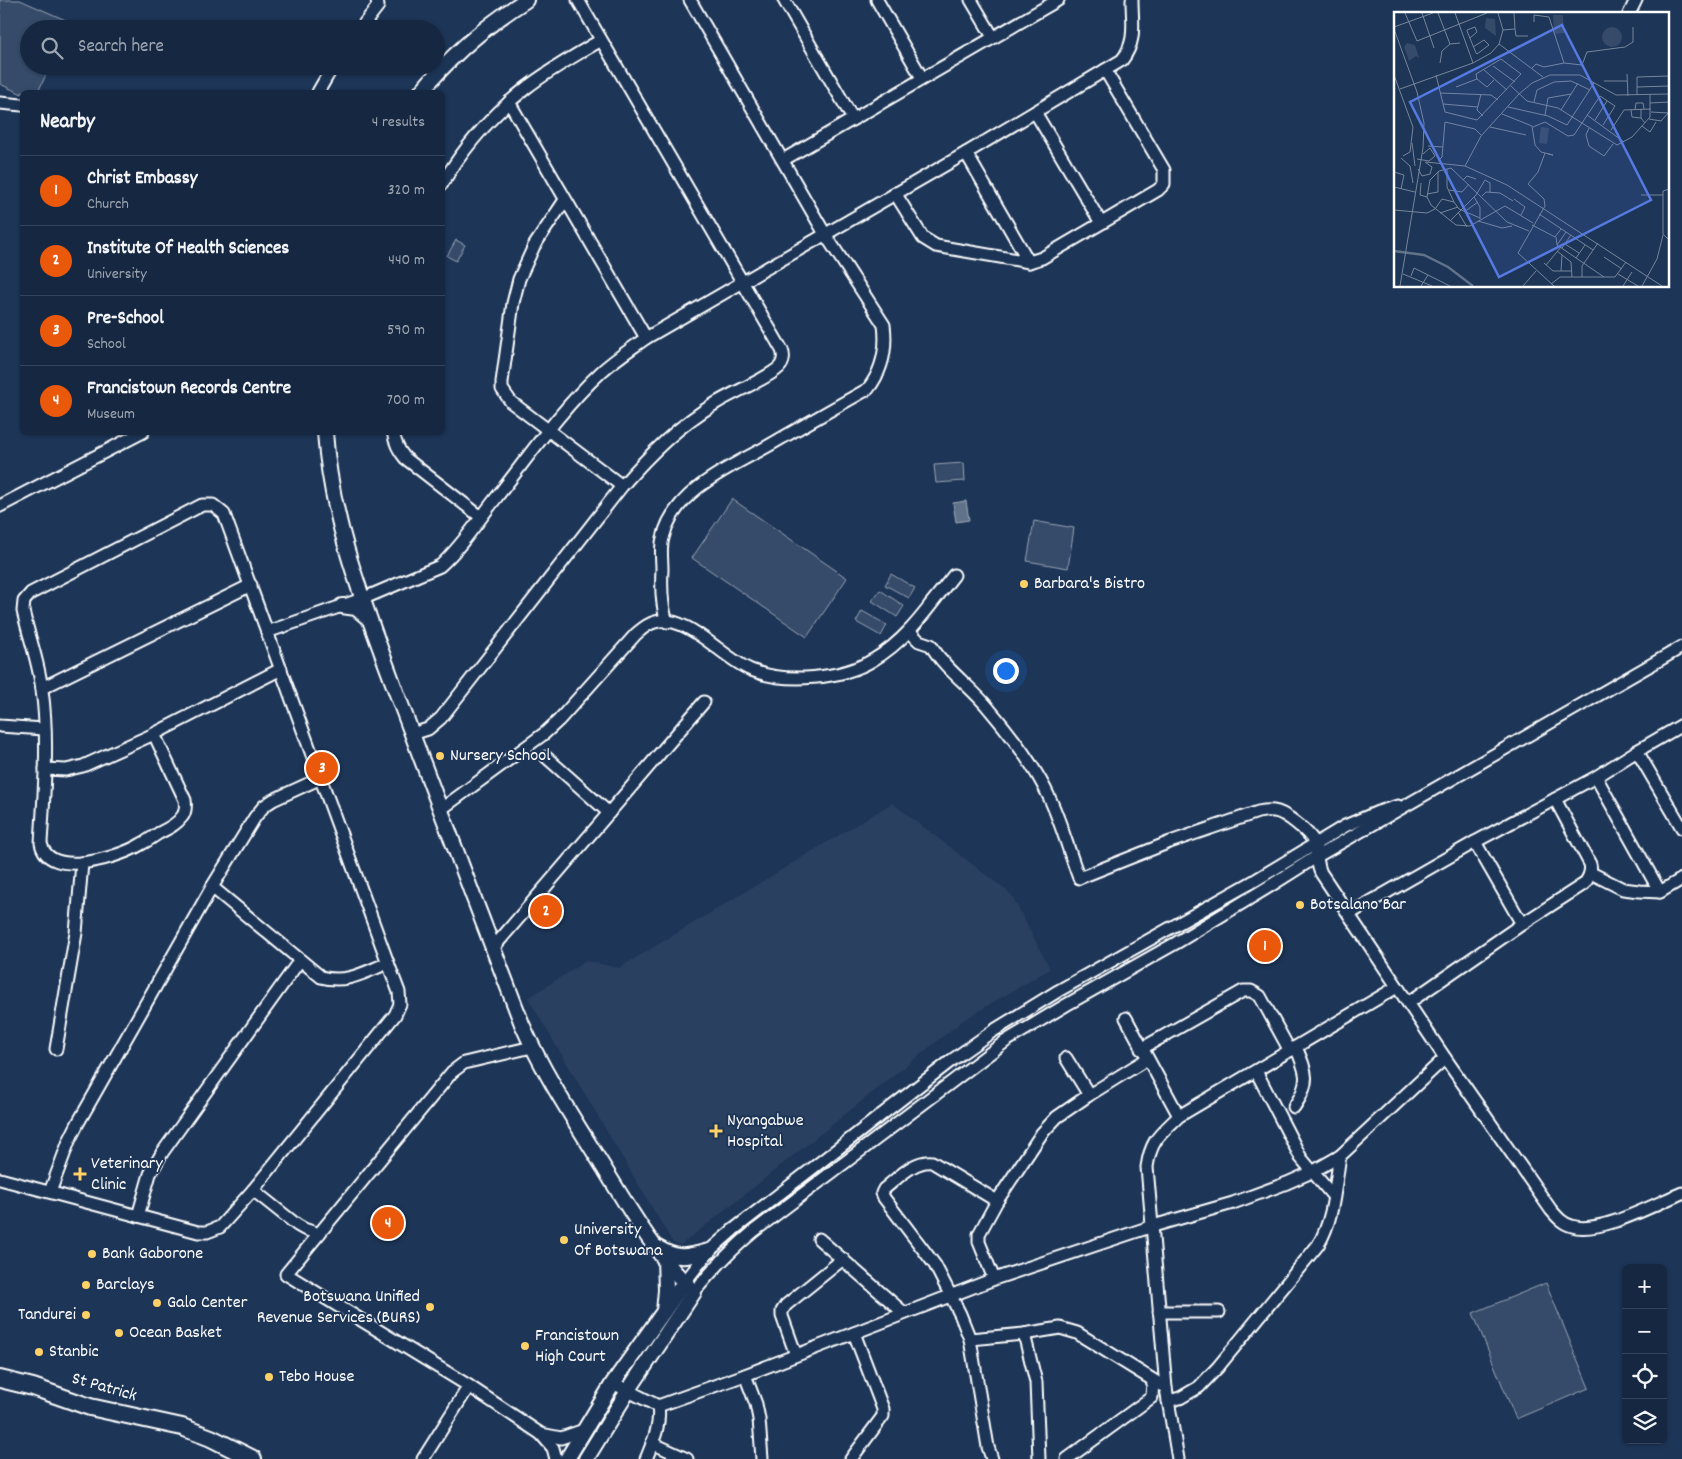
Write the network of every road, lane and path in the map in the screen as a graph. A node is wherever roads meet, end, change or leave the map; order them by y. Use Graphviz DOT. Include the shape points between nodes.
graph roads {
  1 [pos="377,0"];
  2 [pos="526,0"];
  3 [pos="578,0"];
  4 [pos="690,0"];
  5 [pos="784,0"];
  6 [pos="878,0"];
  7 [pos="972,0"];
  8 [pos="1058,0"];
  9 [pos="1132,0"];
  10 [pos="1636,0"];
  11 [pos="1630,12"];
  12 [pos="367,20"];
  13 [pos="993,37"];
  14 [pos="601,40"];
  15 [pos="445,65"];
  16 [pos="1105,70"];
  17 [pos="328,75"];
  18 [pos="436,75"];
  19 [pos="922,78"];
  20 [pos="320,90"];
  21 [pos="423,90"];
  22 [pos="509,102"];
  23 [pos="0,103"];
  24 [pos="20,104"];
  25 [pos="1036,112"];
  26 [pos="853,119"];
  27 [pos="966,153"];
  28 [pos="783,160"];
  29 [pos="445,180"];
  30 [pos="895,193"];
  31 [pos="565,200"];
  32 [pos="1101,223"];
  33 [pos="826,234"];
  34 [pos="1029,262"];
  35 [pos="743,281"];
  36 [pos="646,338"];
  37 [pos="549,431"];
  38 [pos="137,435"];
  39 [pos="325,435"];
  40 [pos="393,435"];
  41 [pos="622,486"];
  42 [pos="0,506"];
  43 [pos="481,518"];
  44 [pos="251,585"];
  45 [pos="362,599"];
  46 [pos="342,606"];
  47 [pos="929,606"];
  48 [pos="370,619"];
  49 [pos="667,622"];
  50 [pos="910,631"];
  51 [pos="267,632"];
  52 [pos="1682,647"];
  53 [pos="280,669"];
  54 [pos="42,688"];
  55 [pos="704,702"];
  56 [pos="1682,725"];
  57 [pos="0,726"];
  58 [pos="44,729"];
  59 [pos="154,734"];
  60 [pos="412,734"];
  61 [pos="1637,751"];
  62 [pos="546,757"];
  63 [pos="45,769"];
  64 [pos="1596,777"];
  65 [pos="321,778"];
  66 [pos="1555,799"];
  67 [pos="1409,803"];
  68 [pos="440,810"];
  69 [pos="609,813"];
  70 [pos="1682,826"];
  71 [pos="1474,842"];
  72 [pos="1314,844"];
  73 [pos="1316,857"];
  74 [pos="82,863"];
  75 [pos="1590,874"];
  76 [pos="1682,879"];
  77 [pos="212,887"];
  78 [pos="1660,892"];
  79 [pos="1349,914"];
  80 [pos="1522,924"];
  81 [pos="493,948"];
  82 [pos="300,960"];
  83 [pos="388,963"];
  84 [pos="1397,987"];
  85 [pos="1408,1003"];
  86 [pos="1126,1018"];
  87 [pos="532,1047"];
  88 [pos="1141,1048"];
  89 [pos="1293,1049"];
  90 [pos="56,1050"];
  91 [pos="1066,1058"];
  92 [pos="1445,1058"];
  93 [pos="1147,1059"];
  94 [pos="1256,1071"];
  95 [pos="1089,1094"];
  96 [pos="1294,1107"];
  97 [pos="1179,1116"];
  98 [pos="1340,1156"];
  99 [pos="1312,1172"];
  100 [pos="0,1180"];
  101 [pos="253,1190"];
  102 [pos="50,1192"];
  103 [pos="1682,1193"];
  104 [pos="1333,1196"];
  105 [pos="997,1201"];
  106 [pos="138,1216"];
  107 [pos="1152,1226"];
  108 [pos="319,1234"];
  109 [pos="819,1239"];
  110 [pos="655,1246"];
  111 [pos="709,1251"];
  112 [pos="664,1258"];
  113 [pos="843,1259"];
  114 [pos="994,1279"];
  115 [pos="689,1287"];
  116 [pos="951,1296"];
  117 [pos="1159,1312"];
  118 [pos="1219,1312"];
  119 [pos="904,1313"];
  120 [pos="664,1314"];
  121 [pos="854,1333"];
  122 [pos="1024,1334"];
  123 [pos="970,1339"];
  124 [pos="796,1355"];
  125 [pos="745,1375"];
  126 [pos="0,1379"];
  127 [pos="1153,1381"];
  128 [pos="613,1383"];
  129 [pos="469,1386"];
  130 [pos="1166,1388"];
  131 [pos="628,1391"];
  132 [pos="1168,1401"];
  133 [pos="658,1406"];
  134 [pos="584,1430"];
  135 [pos="541,1434"];
  136 [pos="652,1443"];
  137 [pos="253,1459"];
  138 [pos="423,1459"];
  139 [pos="556,1459"];
  140 [pos="568,1459"];
  141 [pos="586,1459"];
  142 [pos="646,1459"];
  143 [pos="687,1459"];
  144 [pos="762,1459"];
  145 [pos="851,1459"];
  146 [pos="992,1459"];
  147 [pos="1039,1459"];
  148 [pos="1067,1459"];
  149 [pos="1178,1459"];
  1 -- 12 [label="street" via="378,6"];
  2 -- 15 [label="main road" via="473,37"];
  3 -- 14 [label="street"];
  4 -- 28 [label="street"];
  5 -- 26 [label="street"];
  6 -- 19 [label="street"];
  7 -- 13 [label="street"];
  8 -- 13 [label="street"];
  9 -- 16 [label="street" via="1131,46 1122,60"];
  10 -- 11 [label="street"];
  13 -- 19 [label="street"];
  14 -- 22 [label="street" via="541,77"];
  14 -- 35 [label="street"];
  16 -- 25 [label="street"];
  16 -- 32 [label="street" via="1164,170 1165,177 1158,190"];
  17 -- 20 [label="street"];
  18 -- 21 [label="main road"];
  19 -- 26 [label="street"];
  22 -- 29 [label="street" via="466,148"];
  22 -- 31 [label="street"];
  23 -- 24 [label="street"];
  25 -- 27 [label="street"];
  25 -- 32 [label="street"];
  26 -- 28 [label="street"];
  27 -- 30 [label="street"];
  27 -- 34 [label="street"];
  28 -- 33 [label="street"];
  30 -- 33 [label="street"];
  30 -- 34 [label="street" via="930,244"];
  31 -- 36 [label="street"];
  31 -- 37 [label="street" via="534,246 519,279 509,324 502,382 502,389 510,402"];
  32 -- 34 [label="street" via="1042,258"];
  33 -- 35 [label="street"];
  33 -- 49 [label="street" via="884,325 885,346 878,372 868,389 728,466 678,507 662,540 662,598"];
  35 -- 36 [label="street"];
  35 -- 41 [label="street" via="782,350 784,356 780,366 688,420 643,461"];
  36 -- 37 [label="street" via="600,373"];
  37 -- 41 [label="street"];
  37 -- 43 [label="street"];
  38 -- 42 [label="street"];
  39 -- 45 [label="main road" via="339,524"];
  40 -- 43 [label="street" via="394,443 405,458"];
  41 -- 60 [label="street" via="441,718 428,729"];
  43 -- 45 [label="street" via="440,566"];
  44 -- 51 [label="street"];
  44 -- 54 [label="street"];
  44 -- 54 [label="street" via="224,514 213,505 202,506 27,596 23,611"];
  45 -- 46 [label="street"];
  45 -- 48 [label="main road"];
  46 -- 48 [label="main road" via="356,608"];
  46 -- 51 [label="street"];
  47 -- 50 [label="street" via="954,575"];
  48 -- 60 [label="main road"];
  49 -- 50 [label="street" via="688,628 749,670 797,677 827,675 861,666 887,651"];
  49 -- 68 [label="street" via="656,621 636,634 545,733"];
  50 -- 72 [label="street" via="919,641 931,645 936,655 971,688 1026,758 1049,798 1079,878 1258,812 1274,811 1288,817 1310,836"];
  51 -- 53 [label="street"];
  52 -- 67 [label="street"];
  53 -- 59 [label="street"];
  53 -- 65 [label="street"];
  54 -- 58 [label="street"];
  55 -- 69 [label="street"];
  56 -- 61 [label="street"];
  57 -- 58 [label="street"];
  58 -- 63 [label="street"];
  59 -- 63 [label="street" via="83,766 66,770"];
  59 -- 74 [label="street" via="185,800 185,812 175,824 136,848"];
  60 -- 68 [label="main road"];
  61 -- 64 [label="street"];
  61 -- 70 [label="street"];
  62 -- 69 [label="street"];
  63 -- 74 [label="street" via="42,850 54,860"];
  64 -- 66 [label="street"];
  64 -- 78 [label="street"];
  65 -- 77 [label="street" via="264,806"];
  65 -- 83 [label="street"];
  66 -- 71 [label="street"];
  66 -- 75 [label="street" via="1590,864"];
  67 -- 72 [label="street" via="1344,826"];
  67 -- 73 [label="street"];
  68 -- 81 [label="main road"];
  69 -- 81 [label="street"];
  71 -- 79 [label="street"];
  71 -- 80 [label="street"];
  72 -- 73 [label="street"];
  72 -- 111 [label="street" via="994,1031 816,1165"];
  73 -- 79 [label="street" via="1321,873"];
  73 -- 115 [label="street" via="1006,1041 748,1237"];
  74 -- 90 [label="street" via="76,933"];
  75 -- 78 [label="street" via="1623,889"];
  75 -- 80 [label="street" via="1584,884"];
  76 -- 78 [label="street"];
  77 -- 82 [label="street"];
  77 -- 102 [label="street" via="68,1141"];
  79 -- 84 [label="street"];
  80 -- 85 [label="street"];
  81 -- 87 [label="main road"];
  82 -- 83 [label="street" via="321,977 331,980 344,980"];
  82 -- 106 [label="street" via="162,1153 150,1174"];
  83 -- 101 [label="street" via="400,1004 395,1016"];
  84 -- 85 [label="street"];
  84 -- 89 [label="street"];
  85 -- 92 [label="street"];
  86 -- 88 [label="street"];
  87 -- 108 [label="street" via="464,1063 452,1072"];
  87 -- 110 [label="main road" via="552,1086"];
  88 -- 89 [label="street" via="1243,991 1251,991 1260,996"];
  88 -- 93 [label="street"];
  89 -- 94 [label="street"];
  89 -- 96 [label="street" via="1307,1079"];
  91 -- 95 [label="street"];
  92 -- 98 [label="street"];
  92 -- 103 [label="street" via="1560,1220 1582,1229 1593,1228"];
  93 -- 95 [label="street"];
  93 -- 97 [label="street"];
  94 -- 97 [label="street"];
  94 -- 99 [label="street" via="1301,1158"];
  95 -- 105 [label="street" via="1049,1124"];
  97 -- 107 [label="street" via="1155,1139 1150,1151 1147,1167"];
  98 -- 99 [label="street"];
  98 -- 104 [label="street"];
  99 -- 104 [label="street"];
  99 -- 107 [label="street" via="1233,1202"];
  100 -- 102 [label="street"];
  101 -- 106 [label="street" via="220,1227 207,1232"];
  101 -- 108 [label="street" via="296,1225"];
  102 -- 106 [label="street"];
  104 -- 132 [label="street" via="1329,1222 1318,1245 1199,1387"];
  105 -- 114 [label="street" via="979,1234 979,1242"];
  105 -- 116 [label="street" via="932,1162 917,1164 882,1193 935,1265"];
  107 -- 114 [label="street"];
  107 -- 117 [label="street"];
  108 -- 129 [label="street" via="286,1274"];
  109 -- 113 [label="street"];
  110 -- 111 [label="main road" via="679,1257"];
  110 -- 112 [label="main road"];
  111 -- 115 [label="street"];
  112 -- 115 [label="main road"];
  112 -- 120 [label="main road"];
  113 -- 119 [label="street"];
  113 -- 124 [label="street" via="782,1310"];
  114 -- 116 [label="street"];
  115 -- 120 [label="main road"];
  115 -- 131 [label="main road"];
  116 -- 119 [label="street"];
  116 -- 123 [label="street"];
  117 -- 118 [label="street"];
  117 -- 130 [label="street"];
  119 -- 121 [label="street"];
  120 -- 128 [label="main road"];
  121 -- 124 [label="street"];
  121 -- 145 [label="street" via="883,1416"];
  122 -- 123 [label="street"];
  122 -- 127 [label="street" via="1060,1328 1068,1330"];
  122 -- 147 [label="street" via="1036,1382"];
  123 -- 146 [label="street"];
  124 -- 125 [label="street"];
  125 -- 133 [label="street"];
  125 -- 144 [label="street" via="760,1419"];
  126 -- 137 [label="highway, St Patrick" via="139,1419 182,1427"];
  127 -- 130 [label="street"];
  127 -- 148 [label="street" via="1152,1397"];
  128 -- 131 [label="street"];
  128 -- 134 [label="main road"];
  129 -- 135 [label="street"];
  129 -- 138 [label="street"];
  130 -- 132 [label="street"];
  131 -- 133 [label="street"];
  131 -- 141 [label="main road"];
  132 -- 149 [label="street"];
  133 -- 136 [label="street" via="660,1417"];
  134 -- 135 [label="street" via="561,1438"];
  134 -- 140 [label="main road"];
  135 -- 139 [label="street" via="553,1448"];
  136 -- 142 [label="street"];
  136 -- 143 [label="street"];
}
